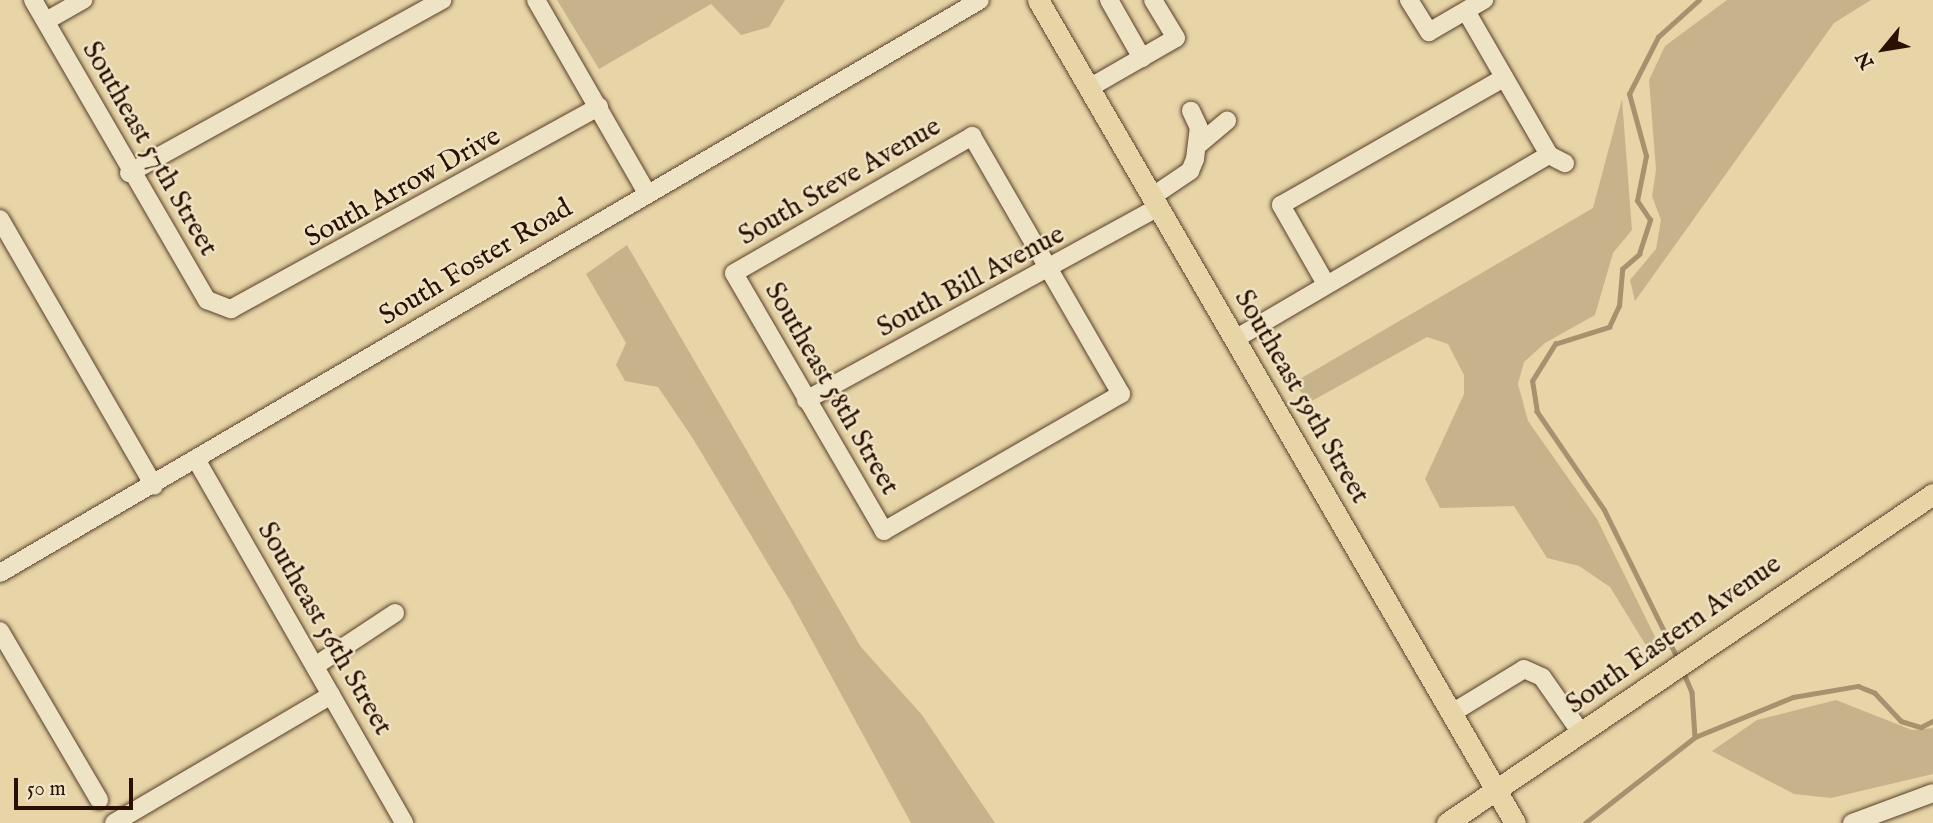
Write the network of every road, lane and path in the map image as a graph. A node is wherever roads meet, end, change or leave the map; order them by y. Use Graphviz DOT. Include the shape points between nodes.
graph roads {
  1 [pos="33,0"];
  2 [pos="83,0"];
  3 [pos="442,0"];
  4 [pos="536,0"];
  5 [pos="980,0"];
  6 [pos="1038,0"];
  7 [pos="1109,0"];
  8 [pos="1153,0"];
  9 [pos="1409,0"];
  10 [pos="1484,0"];
  11 [pos="1466,11"];
  12 [pos="46,21"];
  13 [pos="1142,58"];
  14 [pos="1504,78"];
  15 [pos="1089,88"];
  16 [pos="599,107"];
  17 [pos="1191,111"];
  18 [pos="1227,121"];
  19 [pos="1198,145"];
  20 [pos="129,173"];
  21 [pos="646,191"];
  22 [pos="1156,202"];
  23 [pos="0,219"];
  24 [pos="1049,271"];
  25 [pos="734,273"];
  26 [pos="1326,284"];
  27 [pos="231,309"];
  28 [pos="1235,339"];
  29 [pos="806,400"];
  30 [pos="198,461"];
  31 [pos="154,486"];
  32 [pos="1933,494"];
  33 [pos="0,573"];
  34 [pos="395,613"];
  35 [pos="0,631"];
  36 [pos="314,666"];
  37 [pos="331,695"];
  38 [pos="1452,713"];
  39 [pos="1581,733"];
  40 [pos="1496,791"];
  41 [pos="1933,793"];
  42 [pos="99,800"];
  43 [pos="114,823"];
  44 [pos="404,823"];
  45 [pos="1447,823"];
  46 [pos="1515,823"];
  47 [pos="1852,823"];
  1 -- 12 [label="street, Southeast 57th Street"];
  2 -- 12 [label="street"];
  3 -- 20 [label="street"];
  4 -- 16 [label="street"];
  5 -- 21 [label="street, South Foster Road"];
  6 -- 15 [label="main road, Southeast 59th Street"];
  7 -- 13 [label="street"];
  8 -- 13 [label="street" via="1176,38"];
  9 -- 11 [label="street" via="1429,32"];
  10 -- 11 [label="street"];
  11 -- 14 [label="street"];
  12 -- 20 [label="street, Southeast 57th Street"];
  13 -- 15 [label="street"];
  14 -- 26 [label="street" via="1281,205"];
  14 -- 26 [label="street" via="1557,159"];
  15 -- 22 [label="main road, Southeast 59th Street"];
  16 -- 21 [label="street"];
  16 -- 27 [label="street, South Arrow Drive"];
  17 -- 19 [label="street"];
  18 -- 19 [label="street"];
  19 -- 22 [label="street, South Bill Avenue" via="1190,171"];
  20 -- 27 [label="street, Southeast 57th Street" via="206,300"];
  21 -- 30 [label="street, South Foster Road"];
  22 -- 24 [label="street, South Bill Avenue"];
  22 -- 28 [label="main road, Southeast 59th Street"];
  23 -- 31 [label="street"];
  24 -- 25 [label="street, South Steve Avenue" via="972,136"];
  24 -- 29 [label="street, South Bill Avenue"];
  24 -- 29 [label="street, Southeast 58th Street" via="1121,394 884,531"];
  25 -- 29 [label="street, Southeast 58th Street"];
  26 -- 28 [label="street"];
  28 -- 38 [label="main road, Southeast 59th Street"];
  30 -- 31 [label="street, South Foster Road"];
  30 -- 36 [label="street, Southeast 56th Street"];
  31 -- 33 [label="street, South Foster Road"];
  32 -- 39 [label="main road, South Eastern Avenue"];
  34 -- 36 [label="street"];
  35 -- 42 [label="street"];
  36 -- 37 [label="street, Southeast 56th Street"];
  37 -- 43 [label="street"];
  37 -- 44 [label="street, Southeast 56th Street"];
  38 -- 39 [label="street" via="1524,669 1542,677"];
  38 -- 40 [label="main road, Southeast 59th Street"];
  39 -- 40 [label="main road, South Eastern Avenue"];
  40 -- 45 [label="main road, South Eastern Avenue"];
  40 -- 46 [label="main road, Southeast 59th Street"];
  41 -- 47 [label="street"];
}
